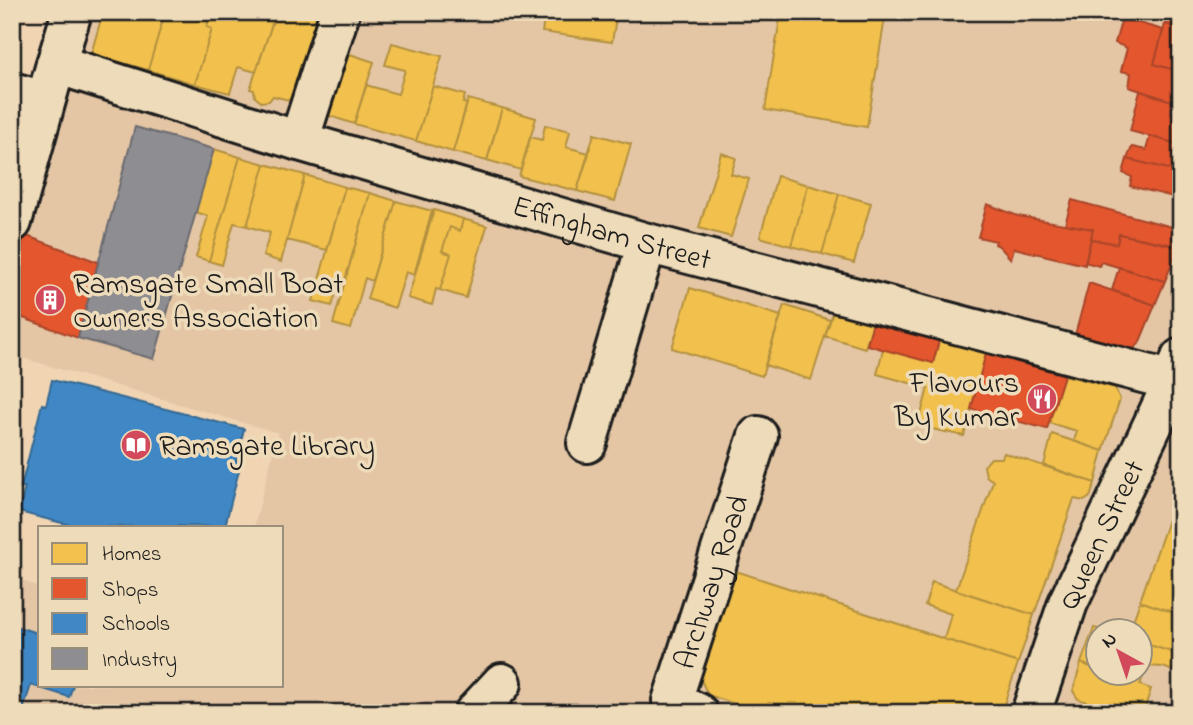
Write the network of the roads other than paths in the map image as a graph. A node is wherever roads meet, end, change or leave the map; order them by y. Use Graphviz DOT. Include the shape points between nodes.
graph roads {
  1 [pos="72,12"];
  2 [pos="340,12"];
  3 [pos="55,64"];
  4 [pos="29,96"];
  5 [pos="299,141"];
  6 [pos="12,222"];
  7 [pos="647,243"];
  8 [pos="1179,374"];
  9 [pos="758,436"];
  10 [pos="587,443"];
  11 [pos="502,683"];
  12 [pos="474,713"];
  13 [pos="698,713"];
  14 [pos="1031,713"];
  1 -- 3 [label="street"];
  2 -- 5 [label="street"];
  3 -- 4 [label="street"];
  3 -- 5 [label="street, Effingham Street"];
  4 -- 6 [label="street"];
  5 -- 7 [label="street, Effingham Street"];
  7 -- 8 [label="street, Effingham Street"];
  7 -- 10 [label="street"];
  8 -- 14 [label="street, Queen Street" via="1068,603"];
  9 -- 13 [label="street, Archway Road" via="672,701"];
  11 -- 12 [label="street"];
}
